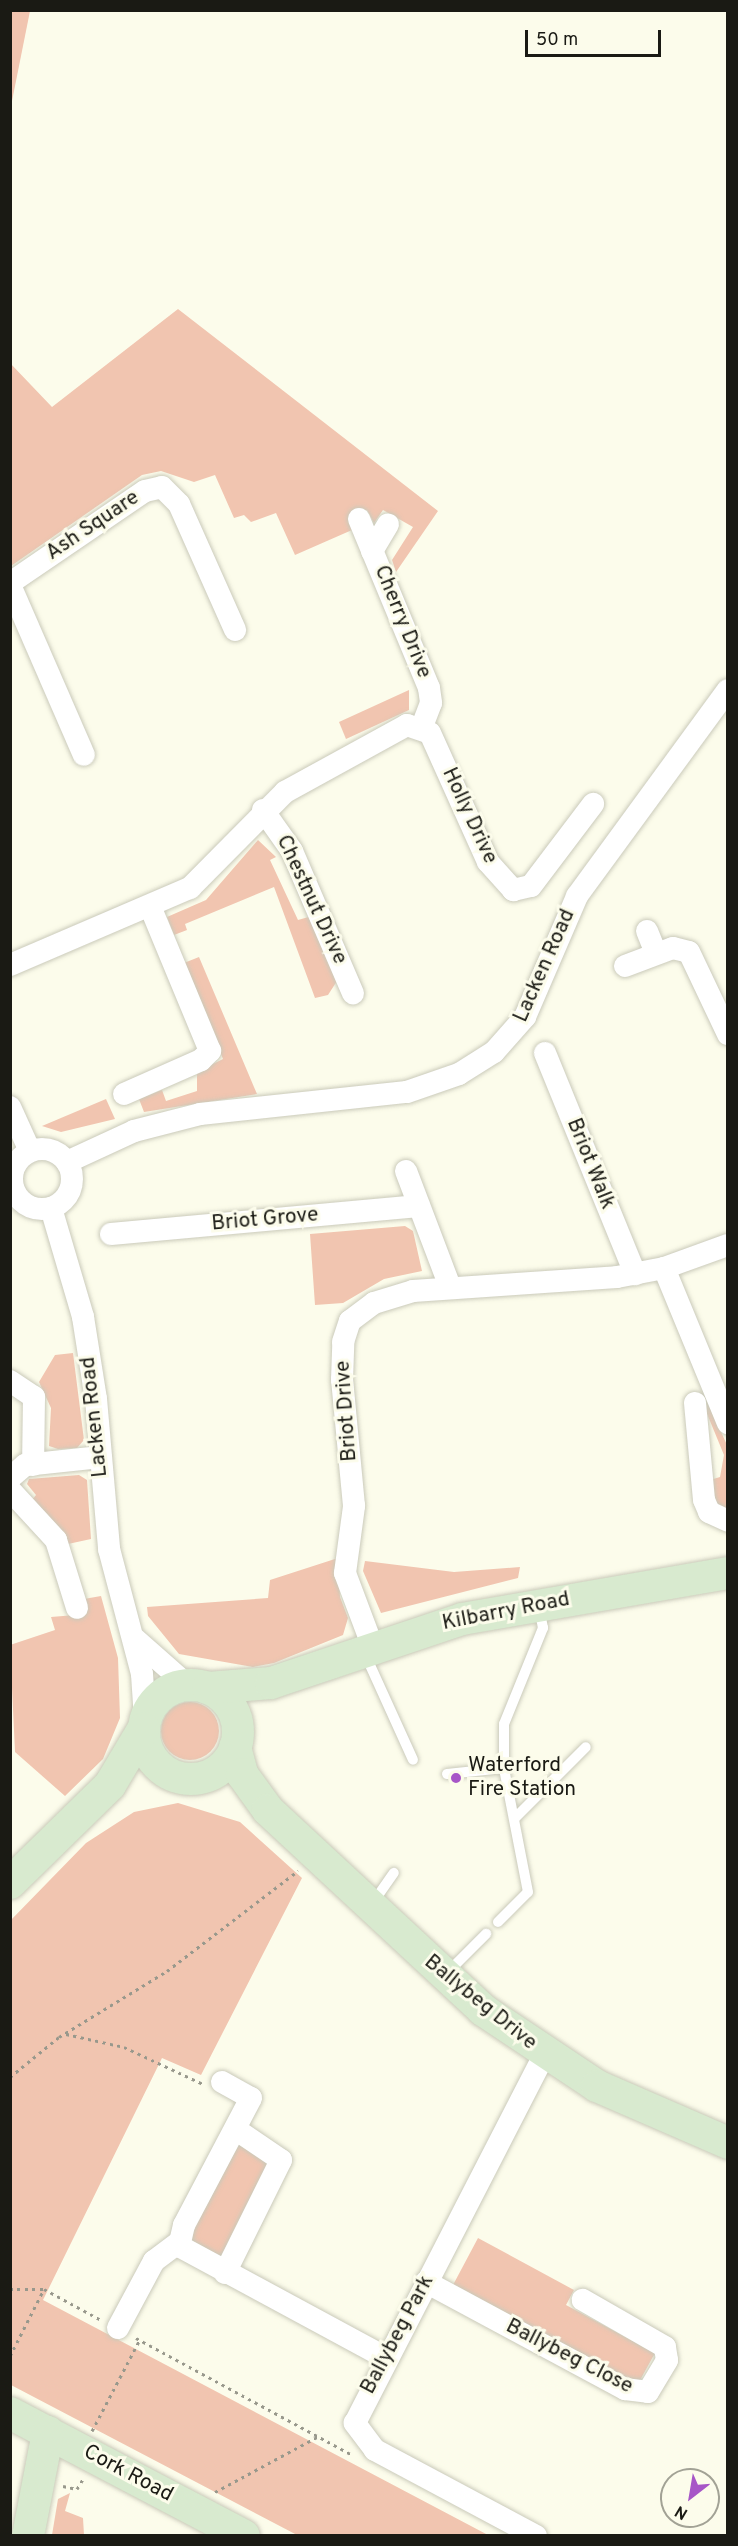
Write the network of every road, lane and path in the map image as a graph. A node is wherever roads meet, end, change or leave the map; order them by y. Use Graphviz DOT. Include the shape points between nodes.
graph roads {
  1 [pos="359,519"];
  2 [pos="388,524"];
  3 [pos="372,551"];
  4 [pos="10,584"];
  5 [pos="235,630"];
  6 [pos="728,690"];
  7 [pos="422,726"];
  8 [pos="84,755"];
  9 [pos="593,804"];
  10 [pos="263,810"];
  11 [pos="150,906"];
  12 [pos="647,931"];
  13 [pos="656,953"];
  14 [pos="10,965"];
  15 [pos="625,966"];
  16 [pos="353,993"];
  17 [pos="728,1034"];
  18 [pos="545,1053"];
  19 [pos="124,1094"];
  20 [pos="10,1107"];
  21 [pos="30,1151"];
  22 [pos="67,1162"];
  23 [pos="406,1171"];
  24 [pos="13,1195"];
  25 [pos="419,1206"];
  26 [pos="51,1208"];
  27 [pos="111,1234"];
  28 [pos="728,1245"];
  29 [pos="664,1268"];
  30 [pos="635,1274"];
  31 [pos="450,1287"];
  32 [pos="10,1381"];
  33 [pos="695,1403"];
  34 [pos="728,1423"];
  35 [pos="101,1457"];
  36 [pos="33,1465"];
  37 [pos="10,1478"];
  38 [pos="10,1490"];
  39 [pos="728,1521"];
  40 [pos="728,1573"];
  41 [pos="538,1605"];
  42 [pos="77,1608"];
  43 [pos="128,1628"];
  44 [pos="367,1647"];
  45 [pos="292,1677"];
  46 [pos="197,1686"];
  47 [pos="145,1724"];
  48 [pos="236,1742"];
  49 [pos="586,1747"];
  50 [pos="413,1760"];
  51 [pos="504,1768"];
  52 [pos="447,1774"];
  53 [pos="187,1778"];
  54 [pos="99,1796"];
  55 [pos="268,1810"];
  56 [pos="515,1818"];
  57 [pos="316,1855"];
  58 [pos="394,1873"];
  59 [pos="10,1882"];
  60 [pos="369,1906"];
  61 [pos="498,1922"];
  62 [pos="486,1934"];
  63 [pos="443,1977"];
  64 [pos="64,2034"];
  65 [pos="544,2055"];
  66 [pos="10,2077"];
  67 [pos="222,2082"];
  68 [pos="235,2129"];
  69 [pos="728,2143"];
  70 [pos="178,2243"];
  71 [pos="225,2273"];
  72 [pos="426,2282"];
  73 [pos="10,2289"];
  74 [pos="44,2289"];
  75 [pos="583,2300"];
  76 [pos="118,2328"];
  77 [pos="10,2356"];
  78 [pos="386,2358"];
  79 [pos="10,2413"];
  80 [pos="48,2432"];
  81 [pos="317,2436"];
  82 [pos="359,2458"];
  83 [pos="189,2506"];
  84 [pos="28,2535"];
  85 [pos="244,2535"];
  86 [pos="536,2535"];
  1 -- 3 [label="street, Cherry Drive"];
  2 -- 3 [label="street"];
  3 -- 7 [label="street, Cherry Drive" via="430,693"];
  4 -- 5 [label="street, Ash Square" via="148,489 162,487 179,504"];
  4 -- 8 [label="street"];
  6 -- 22 [label="street, Lacken Road" via="577,896 517,1030 478,1064 435,1084 378,1097 167,1121"];
  7 -- 9 [label="street, Holly Drive" via="434,741 492,868 513,890 531,886"];
  7 -- 10 [label="street" via="407,725 331,763"];
  10 -- 11 [label="street" via="197,883"];
  10 -- 16 [label="street, Chestnut Drive" via="292,851"];
  11 -- 14 [label="street"];
  11 -- 19 [label="street" via="210,1051 201,1060"];
  12 -- 13 [label="street"];
  13 -- 15 [label="street"];
  13 -- 17 [label="street" via="676,947 695,957"];
  18 -- 30 [label="street, Briot Walk"];
  20 -- 21 [label="street"];
  21 -- 22 [label="street" via="54,1151"];
  21 -- 24 [label="street" via="12,1173"];
  22 -- 26 [label="street" via="71,1189"];
  23 -- 25 [label="street"];
  24 -- 26 [label="street" via="33,1208"];
  25 -- 27 [label="street, Briot Grove"];
  25 -- 31 [label="street"];
  26 -- 35 [label="street, Lacken Road" via="83,1317"];
  28 -- 29 [label="street, Briot Drive"];
  29 -- 30 [label="street, Briot Drive"];
  29 -- 34 [label="street"];
  30 -- 31 [label="street, Briot Drive"];
  31 -- 44 [label="street, Briot Drive" via="385,1299 356,1315 345,1334 342,1398 354,1506 345,1573"];
  32 -- 36 [label="street" via="34,1397"];
  33 -- 39 [label="street" via="704,1500 710,1512"];
  35 -- 36 [label="street"];
  35 -- 43 [label="street, Lacken Road" via="109,1549"];
  36 -- 37 [label="street"];
  38 -- 42 [label="street" via="56,1540"];
  40 -- 41 [label="street, Kilbarry Road"];
  41 -- 44 [label="street, Kilbarry Road"];
  41 -- 51 [label="lane" via="543,1628 504,1724"];
  43 -- 46 [label="street, Lacken Road" via="151,1657"];
  43 -- 47 [label="street, Lacken Road" via="142,1674"];
  44 -- 45 [label="street, Kilbarry Road"];
  44 -- 50 [label="lane"];
  45 -- 46 [label="street, Kilbarry Road" via="252,1686"];
  45 -- 48 [label="street, Kilbarry Road" via="260,1704"];
  46 -- 47 [label="street" via="158,1697"];
  46 -- 48 [label="street" via="232,1710"];
  47 -- 53 [label="street" via="151,1756"];
  47 -- 54 [label="street" via="123,1767"];
  48 -- 53 [label="street" via="218,1770"];
  48 -- 55 [label="street" via="242,1774"];
  49 -- 56 [label="lane"];
  51 -- 52 [label="lane"];
  51 -- 56 [label="lane"];
  53 -- 54 [label="street" via="135,1783"];
  53 -- 55 [label="street" via="226,1785"];
  54 -- 59 [label="street"];
  55 -- 57 [label="street, Ballybeg Drive"];
  56 -- 61 [label="lane" via="528,1892"];
  57 -- 60 [label="street, Ballybeg Drive"];
  57 -- 64 [label="path" via="161,1976"];
  58 -- 60 [label="lane"];
  60 -- 63 [label="street, Ballybeg Drive"];
  62 -- 63 [label="lane"];
  63 -- 65 [label="street, Ballybeg Drive"];
  64 -- 66 [label="path"];
  64 -- 67 [label="path" via="124,2047 205,2085"];
  65 -- 69 [label="street, Ballybeg Drive" via="627,2101"];
  65 -- 72 [label="street, Ballybeg Park"];
  67 -- 68 [label="street" via="251,2098"];
  68 -- 70 [label="street"];
  68 -- 71 [label="street" via="281,2160"];
  70 -- 71 [label="street"];
  70 -- 76 [label="street" via="154,2261"];
  71 -- 78 [label="street"];
  72 -- 75 [label="street, Ballybeg Close" via="625,2389 648,2392 667,2360 665,2347"];
  72 -- 78 [label="street, Ballybeg Park"];
  73 -- 74 [label="path"];
  74 -- 76 [label="path"];
  74 -- 77 [label="path"];
  76 -- 81 [label="path"];
  78 -- 86 [label="street, Ballybeg Park" via="356,2418 363,2440"];
  79 -- 80 [label="street, Cork Road"];
  80 -- 83 [label="street, Cork Road"];
  80 -- 84 [label="street"];
  81 -- 82 [label="path"];
  81 -- 83 [label="path"];
  83 -- 85 [label="street, Cork Road"];
}
